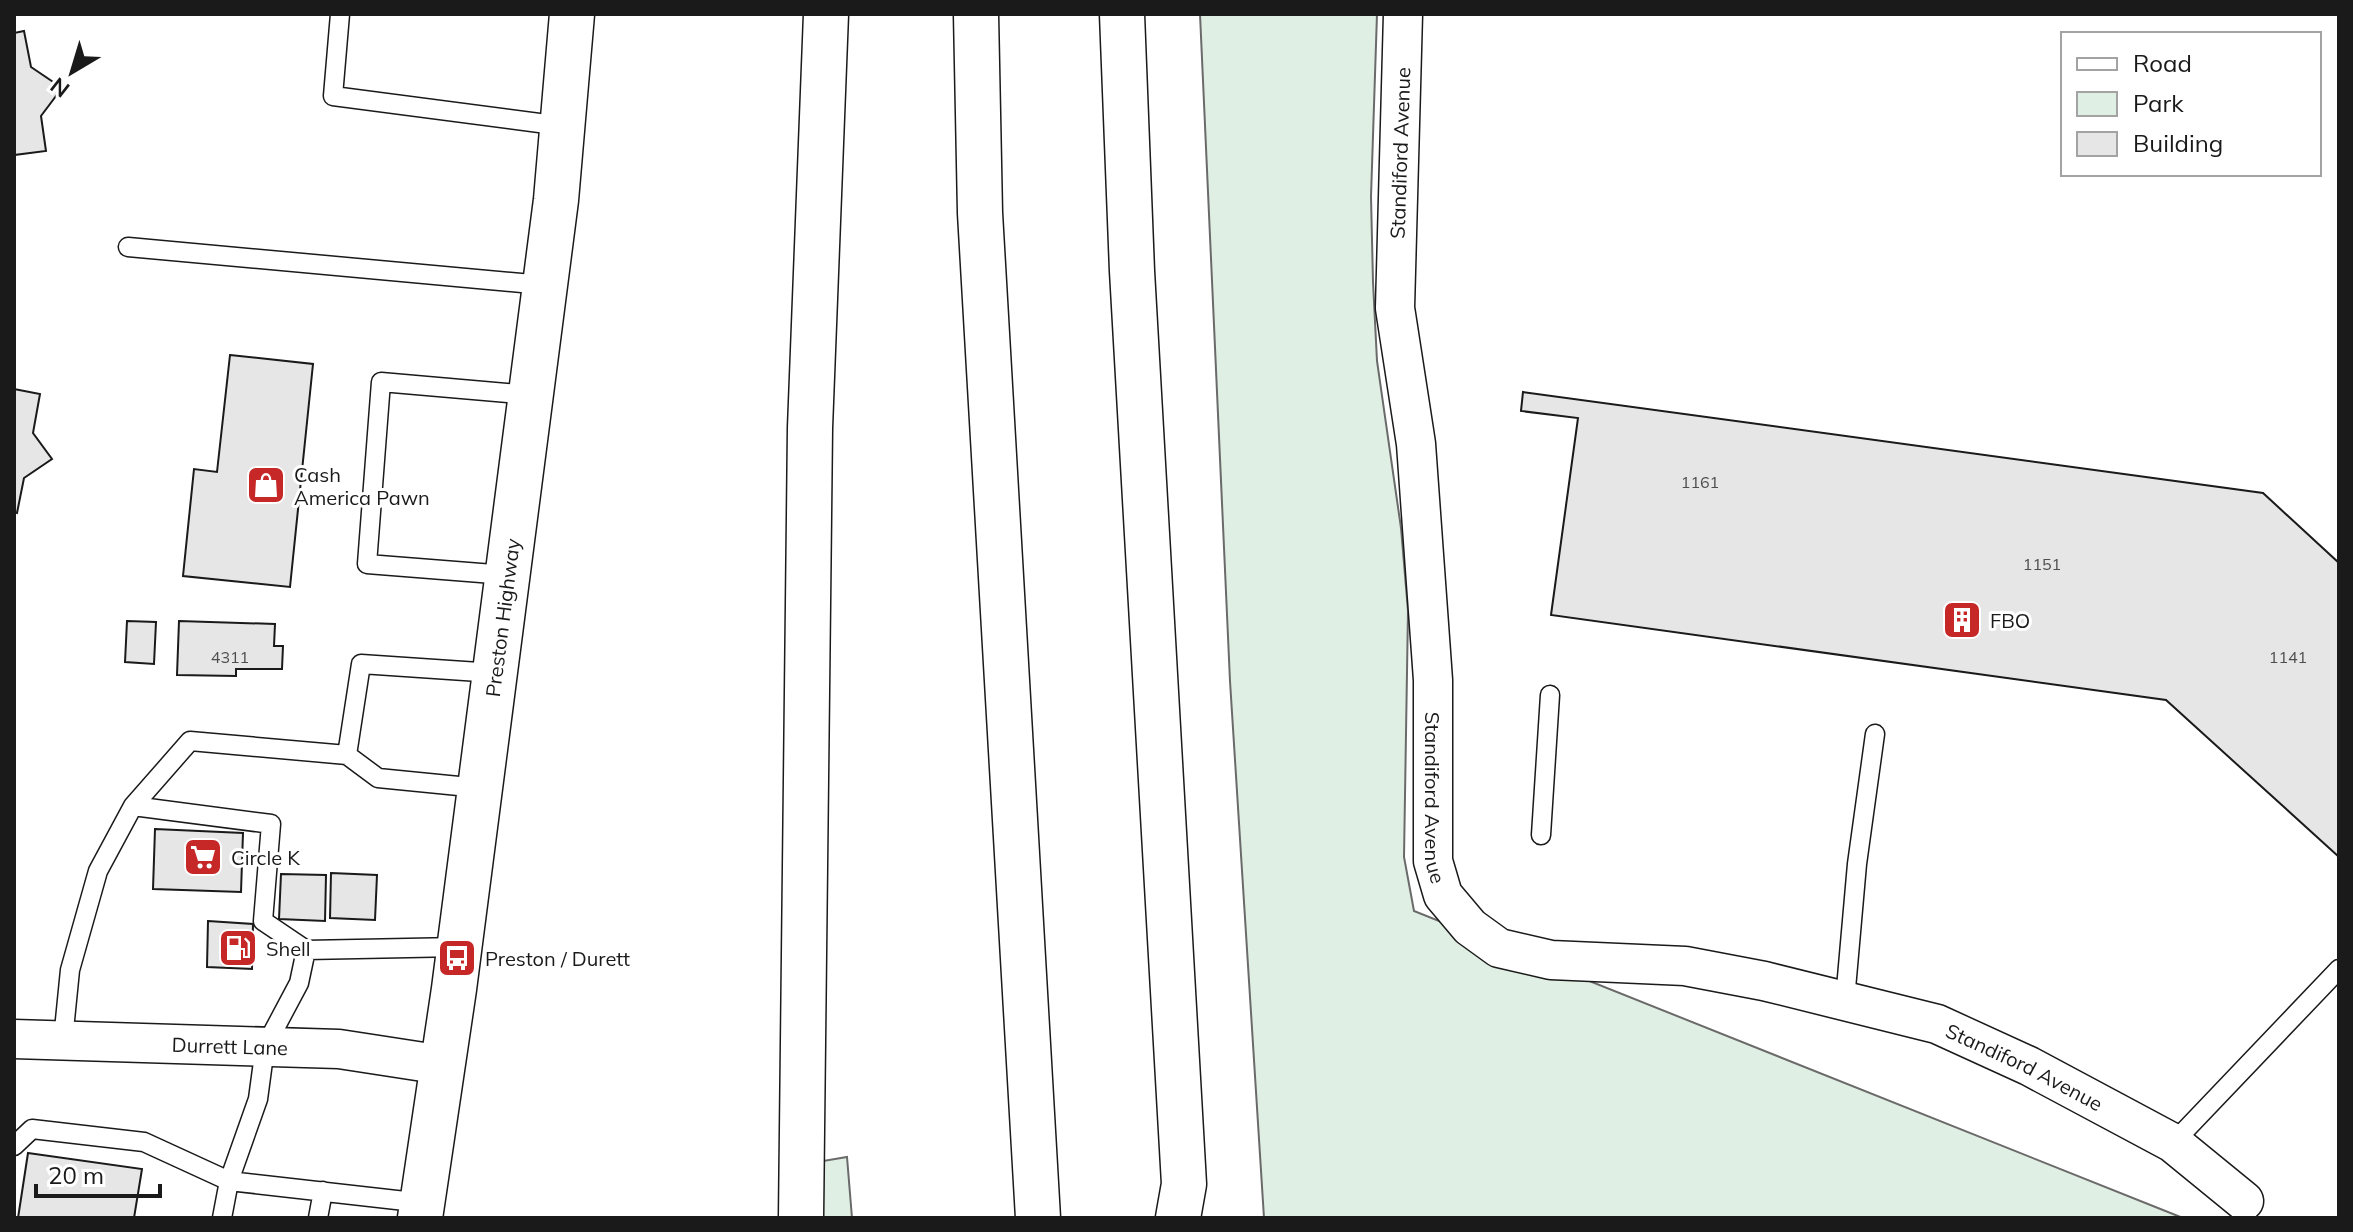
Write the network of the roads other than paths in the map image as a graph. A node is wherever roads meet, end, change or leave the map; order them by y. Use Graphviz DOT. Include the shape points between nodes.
graph roads {
  1 [pos="340,14"];
  2 [pos="572,14"];
  3 [pos="826,14"];
  4 [pos="976,14"];
  5 [pos="1122,14"];
  6 [pos="1403,14"];
  7 [pos="562,126"];
  8 [pos="128,247"];
  9 [pos="543,285"];
  10 [pos="529,395"];
  11 [pos="506,575"];
  12 [pos="494,673"];
  13 [pos="1550,695"];
  14 [pos="1875,734"];
  15 [pos="347,755"];
  16 [pos="479,788"];
  17 [pos="133,806"];
  18 [pos="1541,835"];
  19 [pos="459,947"];
  20 [pos="306,950"];
  21 [pos="2339,969"];
  22 [pos="1845,1000"];
  23 [pos="14,1039"];
  24 [pos="63,1040"];
  25 [pos="265,1047"];
  26 [pos="443,1065"];
  27 [pos="2173,1143"];
  28 [pos="14,1146"];
  29 [pos="229,1181"];
  30 [pos="323,1191"];
  31 [pos="2244,1201"];
  32 [pos="1188,1207"];
  33 [pos="421,1210"];
  34 [pos="222,1218"];
  35 [pos="318,1218"];
  36 [pos="801,1218"];
  37 [pos="1038,1218"];
  1 -- 7 [label="lane" via="333,96"];
  2 -- 7 [label="main road, Preston Highway"];
  3 -- 36 [label="main road" via="810,428"];
  4 -- 37 [label="main road" via="980,213"];
  5 -- 32 [label="main road" via="1134,318"];
  6 -- 22 [label="street, Standiford Avenue" via="1395,308 1416,444 1433,680 1433,861 1443,895 1470,927 1499,948 1551,960 1685,966"];
  7 -- 9 [label="main road, Preston Highway"];
  8 -- 9 [label="lane"];
  9 -- 10 [label="main road, Preston Highway"];
  10 -- 11 [label="main road, Preston Highway"];
  10 -- 11 [label="lane" via="381,382 367,564"];
  11 -- 12 [label="main road, Preston Highway"];
  12 -- 15 [label="lane" via="361,664"];
  12 -- 16 [label="main road, Preston Highway"];
  13 -- 18 [label="lane"];
  14 -- 22 [label="lane"];
  15 -- 16 [label="lane" via="378,778"];
  15 -- 17 [label="lane" via="190,741"];
  16 -- 19 [label="main road, Preston Highway"];
  17 -- 20 [label="lane" via="271,824 263,921"];
  17 -- 24 [label="lane" via="98,871 70,970"];
  19 -- 20 [label="lane"];
  19 -- 26 [label="main road, Preston Highway"];
  20 -- 25 [label="lane" via="299,983"];
  21 -- 27 [label="lane"];
  22 -- 27 [label="street, Standiford Avenue" via="1937,1024"];
  23 -- 24 [label="street, Durrett Lane"];
  24 -- 25 [label="street, Durrett Lane"];
  25 -- 26 [label="street, Durrett Lane" via="339,1049"];
  25 -- 29 [label="lane" via="258,1099"];
  26 -- 33 [label="main road, Preston Highway"];
  27 -- 31 [label="street, Standiford Avenue"];
  28 -- 29 [label="lane" via="32,1129 144,1142"];
  29 -- 30 [label="lane"];
  29 -- 34 [label="lane"];
  30 -- 33 [label="lane"];
  30 -- 35 [label="lane"];
}
